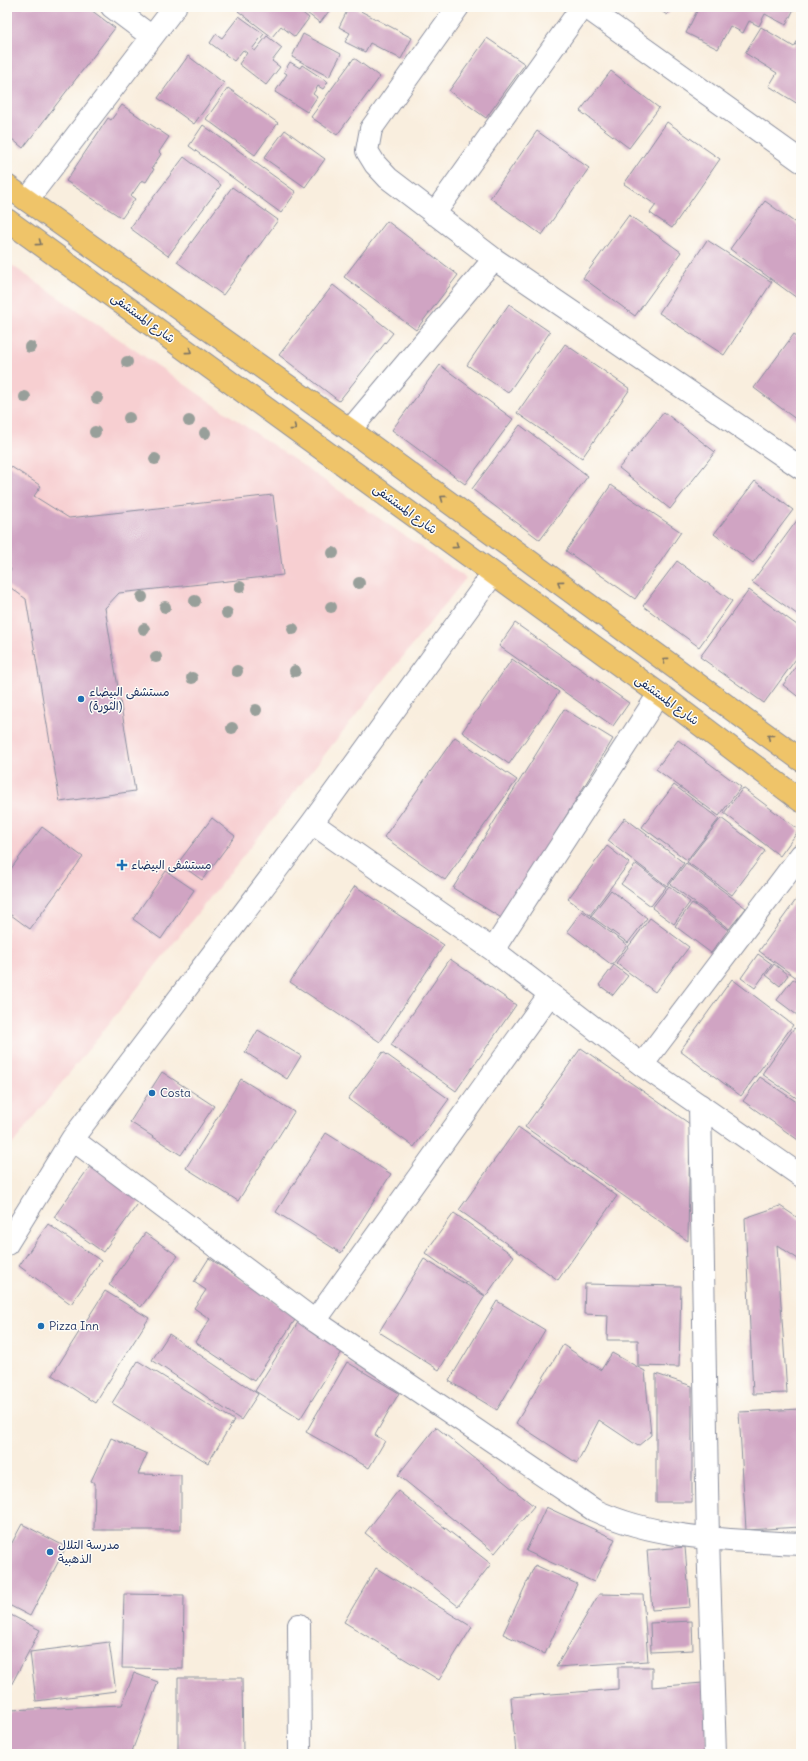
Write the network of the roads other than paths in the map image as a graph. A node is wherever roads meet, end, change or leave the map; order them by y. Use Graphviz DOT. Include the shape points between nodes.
graph roads {
  1 [pos="112,7"];
  2 [pos="175,7"];
  3 [pos="458,7"];
  4 [pos="582,7"];
  5 [pos="586,7"];
  6 [pos="152,37"];
  7 [pos="801,161"];
  8 [pos="7,186"];
  9 [pos="28,200"];
  10 [pos="434,214"];
  11 [pos="7,220"];
  12 [pos="494,259"];
  13 [pos="350,430"];
  14 [pos="801,468"];
  15 [pos="493,574"];
  16 [pos="658,694"];
  17 [pos="801,760"];
  18 [pos="801,801"];
  19 [pos="312,823"];
  20 [pos="801,855"];
  21 [pos="493,950"];
  22 [pos="550,994"];
  23 [pos="642,1065"];
  24 [pos="700,1105"];
  25 [pos="72,1139"];
  26 [pos="801,1176"];
  27 [pos="7,1244"];
  28 [pos="315,1321"];
  29 [pos="708,1539"];
  30 [pos="801,1544"];
  31 [pos="299,1625"];
  32 [pos="300,1754"];
  33 [pos="715,1754"];
  1 -- 6 [label="street"];
  2 -- 6 [label="street"];
  3 -- 10 [label="street" via="372,130 367,151 388,178"];
  4 -- 10 [label="street"];
  5 -- 7 [label="street"];
  6 -- 9 [label="street"];
  8 -- 9 [label="main road"];
  9 -- 13 [label="main road"];
  10 -- 12 [label="street"];
  11 -- 15 [label="main road, شارع المستشفى, one-way"];
  12 -- 13 [label="street"];
  12 -- 14 [label="street"];
  17 -- 13 [label="main road, one-way"];
  15 -- 16 [label="main road, شارع المستشفى"];
  15 -- 19 [label="street"];
  16 -- 18 [label="main road, شارع المستشفى"];
  16 -- 21 [label="street"];
  19 -- 21 [label="street"];
  19 -- 25 [label="street"];
  20 -- 23 [label="street"];
  21 -- 22 [label="street"];
  22 -- 23 [label="street"];
  22 -- 28 [label="street"];
  23 -- 24 [label="street"];
  24 -- 26 [label="street"];
  24 -- 29 [label="street"];
  25 -- 27 [label="street"];
  25 -- 28 [label="street"];
  28 -- 29 [label="street" via="594,1510 623,1522"];
  29 -- 30 [label="street"];
  29 -- 33 [label="street"];
  31 -- 32 [label="street"];
}
